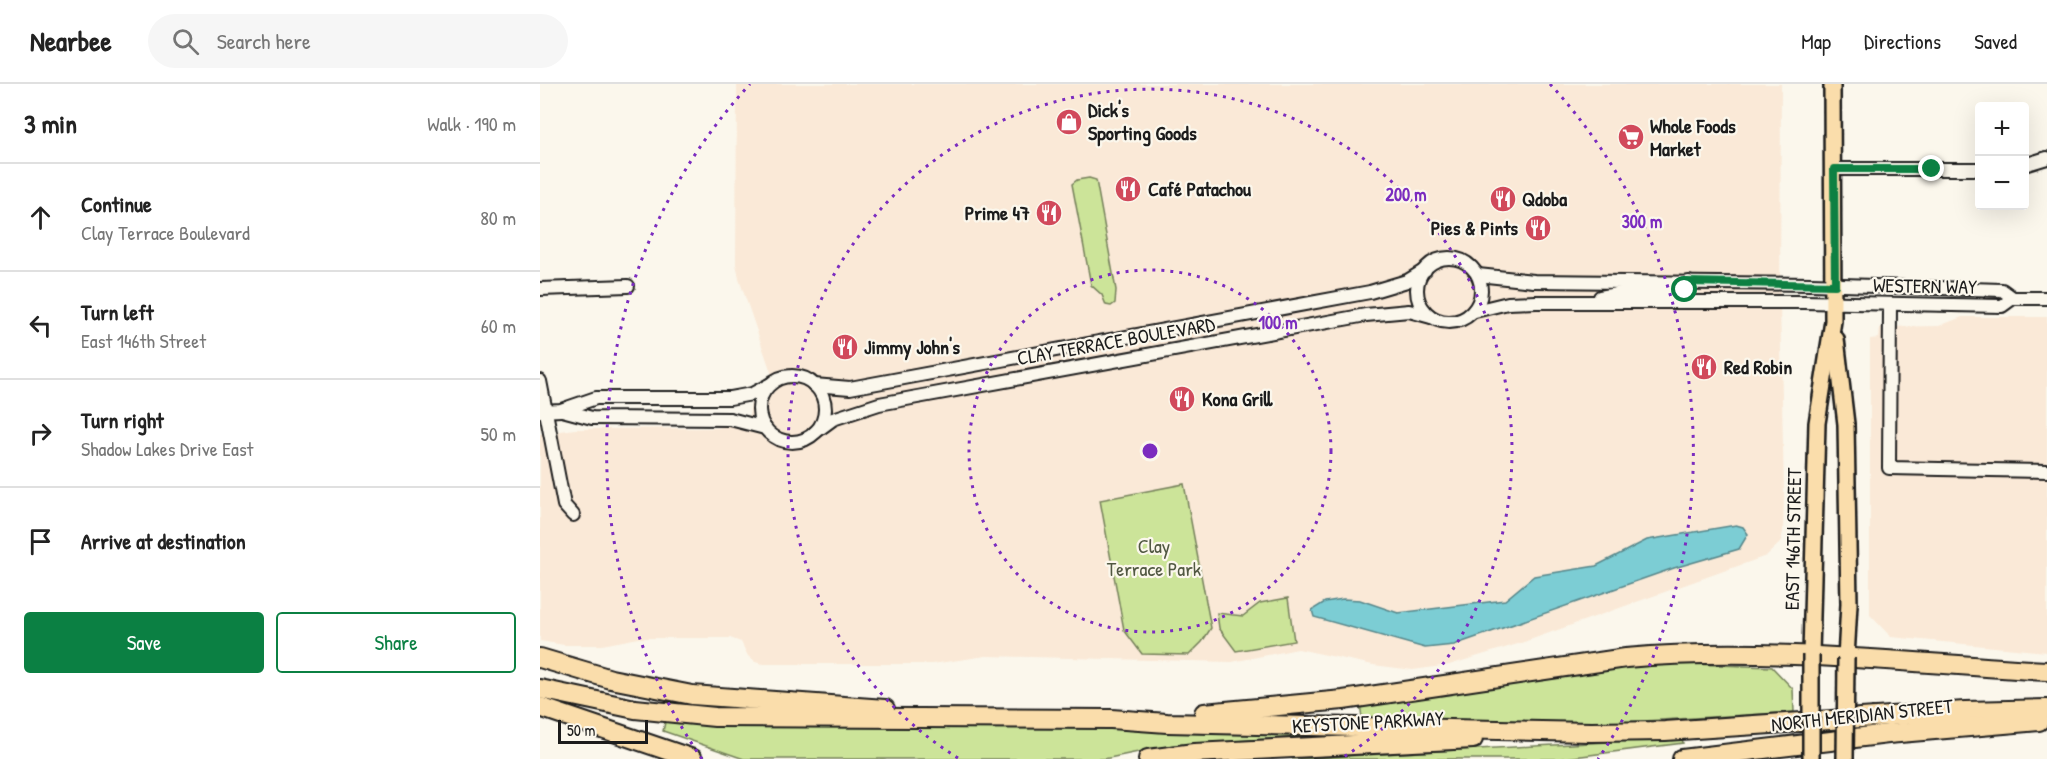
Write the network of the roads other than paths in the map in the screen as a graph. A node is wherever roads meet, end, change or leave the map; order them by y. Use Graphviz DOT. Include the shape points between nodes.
graph roads {
  1 [pos="1832,84"];
  2 [pos="2047,158"];
  3 [pos="2029,164"];
  4 [pos="1834,169"];
  5 [pos="1975,169"];
  6 [pos="1425,270"];
  7 [pos="1478,275"];
  8 [pos="1689,282"];
  9 [pos="1835,285"];
  10 [pos="628,286"];
  11 [pos="540,289"];
  12 [pos="2013,298"];
  13 [pos="2047,298"];
  14 [pos="1570,303"];
  15 [pos="1834,304"];
  16 [pos="1890,306"];
  17 [pos="1475,311"];
  18 [pos="1431,317"];
  19 [pos="1833,321"];
  20 [pos="540,381"];
  21 [pos="769,385"];
  22 [pos="814,385"];
  23 [pos="543,410"];
  24 [pos="561,410"];
  25 [pos="765,428"];
  26 [pos="814,433"];
  27 [pos="2047,471"];
  28 [pos="573,515"];
  29 [pos="1811,655"];
  30 [pos="540,658"];
  31 [pos="1846,658"];
  32 [pos="2047,671"];
  33 [pos="540,689"];
  34 [pos="540,707"];
  35 [pos="2047,710"];
  36 [pos="956,717"];
  37 [pos="1112,719"];
  38 [pos="2047,720"];
  39 [pos="1591,732"];
  40 [pos="693,759"];
  41 [pos="1148,759"];
  42 [pos="1682,759"];
  43 [pos="1811,759"];
  44 [pos="1845,759"];
  1 -- 4 [label="main road, EAST 146TH STREET"];
  2 -- 3 [label="street"];
  4 -- 5 [label="street"];
  4 -- 9 [label="main road, EAST 146TH STREET"];
  6 -- 7 [label="street" via="1441,259 1455,258"];
  6 -- 18 [label="street" via="1418,283 1418,299"];
  6 -- 22 [label="street, CLAY TERRACE BOULEVARD" via="1407,281 1370,292 850,388"];
  7 -- 8 [label="street" via="1534,281"];
  7 -- 17 [label="street" via="1482,290"];
  8 -- 9 [label="street"];
  8 -- 14 [label="street" via="1679,293 1622,293"];
  9 -- 12 [label="street, WESTERN WAY" via="2002,290"];
  9 -- 15 [label="main road, EAST 146TH STREET"];
  10 -- 11 [label="street"];
  12 -- 13 [label="street, WESTERN WAY"];
  12 -- 16 [label="street, WESTERN WAY" via="2002,306"];
  14 -- 15 [label="street"];
  14 -- 17 [label="street" via="1508,303"];
  15 -- 16 [label="street, WESTERN WAY"];
  15 -- 19 [label="main road, EAST 146TH STREET"];
  16 -- 27 [label="street" via="1889,468"];
  17 -- 18 [label="street" via="1454,323"];
  18 -- 26 [label="street, CLAY TERRACE BOULEVARD" via="1409,311 1383,312 879,404 833,419"];
  19 -- 29 [label="main road, EAST 146TH STREET" via="1817,423"];
  19 -- 31 [label="main road, EAST 146TH STREET" via="1846,424"];
  20 -- 23 [label="street"];
  21 -- 22 [label="street" via="789,376"];
  21 -- 24 [label="street" via="752,394 730,398 596,398"];
  21 -- 25 [label="street" via="759,406"];
  22 -- 26 [label="street" via="824,405 823,420"];
  23 -- 24 [label="street"];
  23 -- 28 [label="street" via="564,505"];
  24 -- 25 [label="street" via="592,418 730,419"];
  25 -- 26 [label="street" via="785,442 802,441"];
  29 -- 31 [label="highway"];
  29 -- 37 [label="highway" via="1626,658 1287,707"];
  29 -- 43 [label="main road, EAST 146TH STREET, bridge"];
  30 -- 36 [label="highway" via="611,679 692,695"];
  31 -- 32 [label="highway"];
  31 -- 44 [label="main road, EAST 146TH STREET, bridge"];
  33 -- 36 [label="highway" via="626,708 706,717"];
  34 -- 40 [label="highway"];
  35 -- 39 [label="highway"];
  36 -- 37 [label="highway"];
  37 -- 39 [label="highway"];
  38 -- 42 [label="highway, NORTH MERIDIAN STREET"];
  39 -- 41 [label="highway, KEYSTONE PARKWAY" via="1194,753"];
}
